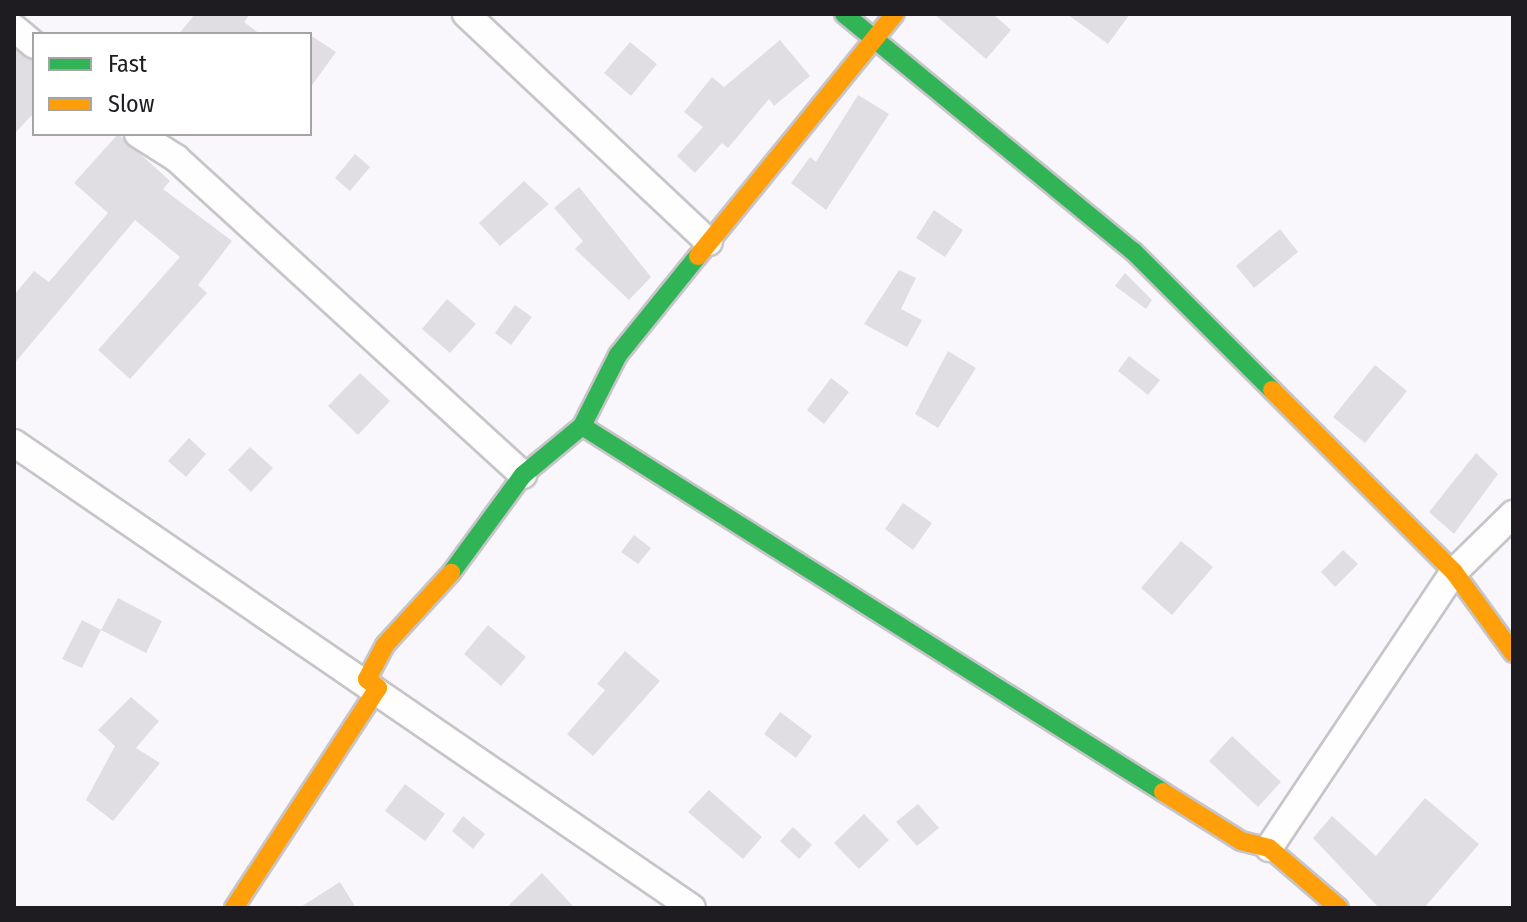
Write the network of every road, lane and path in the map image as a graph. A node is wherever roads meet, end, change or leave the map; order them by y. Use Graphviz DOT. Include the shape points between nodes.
graph roads {
  1 [pos="466,14"];
  2 [pos="844,14"];
  3 [pos="895,14"];
  4 [pos="14,28"];
  5 [pos="32,43"];
  6 [pos="875,43"];
  7 [pos="141,136"];
  8 [pos="709,242"];
  9 [pos="582,426"];
  10 [pos="14,443"];
  11 [pos="523,475"];
  12 [pos="1513,514"];
  13 [pos="1454,572"];
  14 [pos="1513,653"];
  15 [pos="378,688"];
  16 [pos="1269,848"];
  17 [pos="234,908"];
  18 [pos="692,908"];
  19 [pos="1339,908"];
  1 -- 8 [label="street"];
  2 -- 6 [label="street"];
  3 -- 6 [label="street"];
  4 -- 5 [label="street"];
  6 -- 8 [label="street"];
  6 -- 13 [label="street" via="1133,251"];
  7 -- 11 [label="street" via="176,158"];
  8 -- 9 [label="street" via="618,355"];
  9 -- 11 [label="street"];
  9 -- 16 [label="street" via="1241,841"];
  10 -- 15 [label="street"];
  11 -- 15 [label="street" via="439,589 385,645 367,679"];
  12 -- 13 [label="street"];
  13 -- 14 [label="street"];
  13 -- 16 [label="street"];
  15 -- 17 [label="street"];
  15 -- 18 [label="street"];
  16 -- 19 [label="street"];
}
